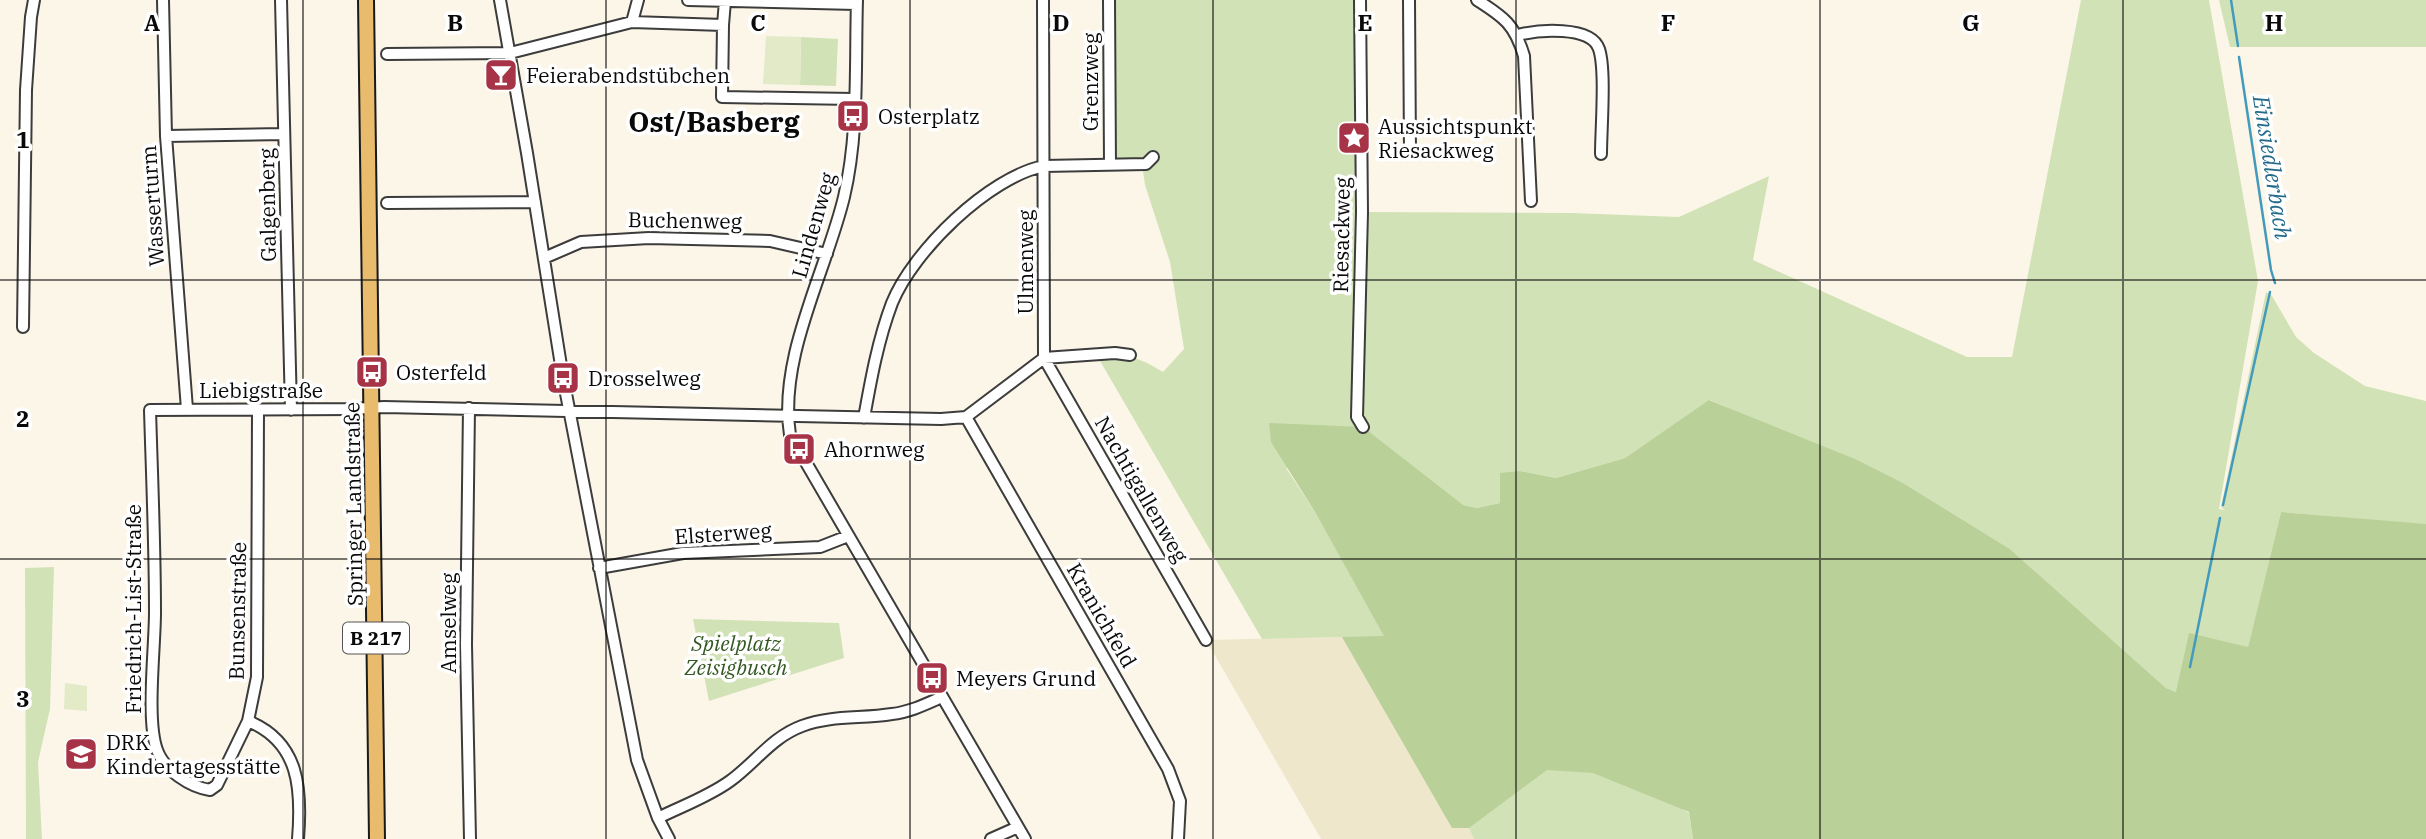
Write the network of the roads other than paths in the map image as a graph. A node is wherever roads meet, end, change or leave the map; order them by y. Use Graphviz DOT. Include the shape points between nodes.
graph roads {
  1 [pos="34,0"];
  2 [pos="163,0"];
  3 [pos="281,0"];
  4 [pos="366,0"];
  5 [pos="500,0"];
  6 [pos="639,0"];
  7 [pos="688,0"];
  8 [pos="1043,0"];
  9 [pos="1109,0"];
  10 [pos="1360,0"];
  11 [pos="1409,0"];
  12 [pos="1477,0"];
  13 [pos="725,1"];
  14 [pos="856,2"];
  15 [pos="632,22"];
  16 [pos="723,25"];
  17 [pos="1518,35"];
  18 [pos="510,52"];
  19 [pos="387,54"];
  20 [pos="854,99"];
  21 [pos="284,134"];
  22 [pos="166,136"];
  23 [pos="1410,153"];
  24 [pos="1601,154"];
  25 [pos="1153,157"];
  26 [pos="1110,164"];
  27 [pos="1044,166"];
  28 [pos="1531,201"];
  29 [pos="535,202"];
  30 [pos="387,203"];
  31 [pos="827,254"];
  32 [pos="544,258"];
  33 [pos="23,327"];
  34 [pos="1130,355"];
  35 [pos="1044,358"];
  36 [pos="372,408"];
  37 [pos="469,408"];
  38 [pos="187,409"];
  39 [pos="150,410"];
  40 [pos="258,410"];
  41 [pos="291,410"];
  42 [pos="571,410"];
  43 [pos="787,416"];
  44 [pos="966,417"];
  45 [pos="864,418"];
  46 [pos="1363,427"];
  47 [pos="848,537"];
  48 [pos="599,568"];
  49 [pos="1206,640"];
  50 [pos="942,697"];
  51 [pos="248,721"];
  52 [pos="199,788"];
  53 [pos="658,818"];
  54 [pos="1018,827"];
  55 [pos="298,839"];
  56 [pos="377,839"];
  57 [pos="470,839"];
  58 [pos="669,839"];
  59 [pos="990,839"];
  60 [pos="1025,839"];
  61 [pos="1178,839"];
  1 -- 33 [label="street" via="26,90"];
  2 -- 22 [label="street, Wasserturm"];
  3 -- 21 [label="street, Galgenberg"];
  4 -- 36 [label="main road, Springer Landstraße / B 217"];
  5 -- 18 [label="street"];
  6 -- 15 [label="street"];
  7 -- 13 [label="street"];
  8 -- 27 [label="street, Ulmenweg"];
  9 -- 26 [label="street, Grenzweg"];
  10 -- 46 [label="street, Riesackweg" via="1362,212 1357,417"];
  11 -- 23 [label="street"];
  12 -- 17 [label="street" via="1500,15"];
  13 -- 14 [label="street"];
  13 -- 16 [label="street"];
  14 -- 20 [label="street, Lindenweg"];
  15 -- 16 [label="street"];
  15 -- 18 [label="street"];
  16 -- 20 [label="street" via="722,97"];
  17 -- 24 [label="street" via="1550,30 1586,35 1595,41 1602,82"];
  17 -- 28 [label="street" via="1524,56"];
  18 -- 19 [label="street"];
  18 -- 29 [label="street"];
  20 -- 31 [label="street, Lindenweg" via="844,198"];
  21 -- 22 [label="street"];
  21 -- 41 [label="street, Galgenberg"];
  22 -- 38 [label="street, Wasserturm"];
  25 -- 26 [label="street" via="1146,164"];
  26 -- 27 [label="street"];
  27 -- 35 [label="street, Ulmenweg"];
  27 -- 45 [label="street" via="1005,181 975,202 917,262 893,302 872,370"];
  29 -- 30 [label="street"];
  29 -- 32 [label="street"];
  31 -- 32 [label="street, Buchenweg" via="771,241 649,238 581,242"];
  31 -- 43 [label="street, Lindenweg" via="803,326"];
  32 -- 42 [label="street"];
  34 -- 35 [label="street"];
  35 -- 44 [label="street"];
  35 -- 49 [label="street, Nachtigallenweg"];
  36 -- 37 [label="street"];
  36 -- 41 [label="street, Liebigstraße"];
  36 -- 56 [label="main road, Springer Landstraße / B 217"];
  37 -- 42 [label="street"];
  37 -- 57 [label="street, Amselweg" via="466,645"];
  38 -- 39 [label="street, Liebigstraße"];
  38 -- 40 [label="street, Liebigstraße"];
  39 -- 52 [label="street, Friedrich-List-Straße" via="156,749 165,766"];
  40 -- 41 [label="street, Liebigstraße"];
  40 -- 51 [label="street, Bunsenstraße" via="257,677"];
  42 -- 43 [label="street"];
  42 -- 48 [label="street"];
  43 -- 45 [label="street"];
  43 -- 47 [label="street" via="790,435"];
  44 -- 45 [label="street"];
  44 -- 61 [label="street, Kranichfeld" via="1168,769 1180,801"];
  47 -- 48 [label="street, Elsterweg" via="820,547 683,553"];
  47 -- 50 [label="street"];
  48 -- 53 [label="street" via="637,760"];
  50 -- 53 [label="street" via="893,714 832,718 785,733 717,790"];
  50 -- 54 [label="street"];
  51 -- 52 [label="street, Bunsenstraße" via="217,785 210,790"];
  51 -- 55 [label="street" via="266,728 282,744 293,766 300,791"];
  53 -- 58 [label="street"];
  54 -- 59 [label="street"];
  54 -- 60 [label="street"];
}
